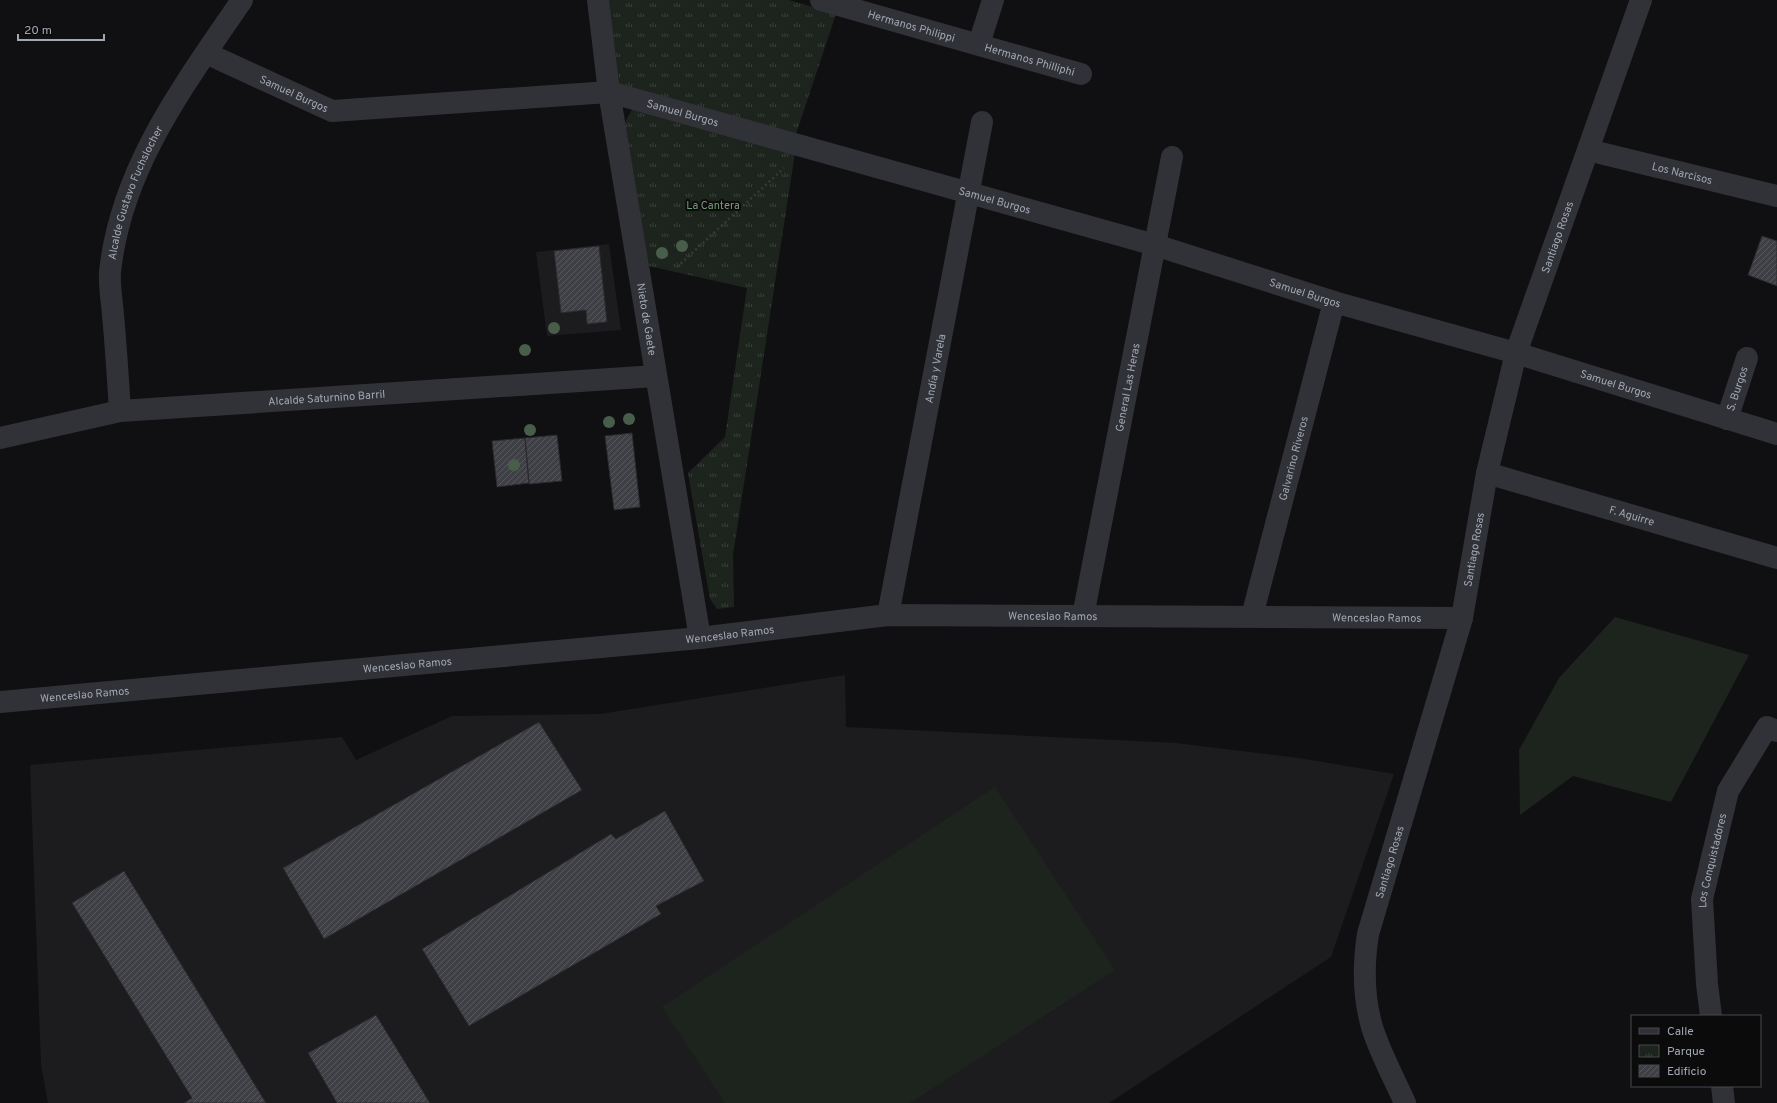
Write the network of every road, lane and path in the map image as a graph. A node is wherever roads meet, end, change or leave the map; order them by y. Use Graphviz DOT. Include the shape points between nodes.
graph roads {
  1 [pos="242,0"];
  2 [pos="598,0"];
  3 [pos="821,0"];
  4 [pos="993,0"];
  5 [pos="1641,0"];
  6 [pos="979,44"];
  7 [pos="206,53"];
  8 [pos="1080,74"];
  9 [pos="609,92"];
  10 [pos="982,122"];
  11 [pos="1588,150"];
  12 [pos="1172,158"];
  13 [pos="790,163"];
  14 [pos="969,192"];
  15 [pos="1777,196"];
  16 [pos="1155,245"];
  17 [pos="677,267"];
  18 [pos="1334,302"];
  19 [pos="1516,352"];
  20 [pos="1747,358"];
  21 [pos="656,376"];
  22 [pos="120,411"];
  23 [pos="1727,419"];
  24 [pos="1777,434"];
  25 [pos="0,438"];
  26 [pos="1487,473"];
  27 [pos="1777,558"];
  28 [pos="888,615"];
  29 [pos="1083,616"];
  30 [pos="1252,616"];
  31 [pos="1462,618"];
  32 [pos="700,638"];
  33 [pos="0,702"];
  34 [pos="1777,731"];
  35 [pos="1711,1015"];
  36 [pos="1722,1087"];
  37 [pos="1405,1103"];
  38 [pos="1724,1103"];
  1 -- 7 [label="street, Alcalde Gustavo Fuchslocher"];
  2 -- 9 [label="street, Nieto de Gaete"];
  3 -- 6 [label="street, Hermanos Philippi"];
  4 -- 6 [label="street"];
  5 -- 11 [label="street, Santiago Rosas"];
  6 -- 8 [label="street, Hermanos Philliphi"];
  7 -- 9 [label="street, Samuel Burgos" via="332,111"];
  7 -- 22 [label="street, Alcalde Gustavo Fuchslocher" via="183,86 143,157 128,195 118,234 110,274"];
  9 -- 14 [label="street, Samuel Burgos"];
  9 -- 21 [label="street, Nieto de Gaete"];
  10 -- 14 [label="street, Andía y Varela"];
  11 -- 15 [label="street, Los Narcisos"];
  11 -- 19 [label="street, Santiago Rosas"];
  12 -- 16 [label="street, General Las Heras"];
  13 -- 17 [label="path"];
  14 -- 16 [label="street, Samuel Burgos"];
  14 -- 28 [label="street, Andía y Varela"];
  16 -- 18 [label="street, Samuel Burgos"];
  16 -- 29 [label="street, General Las Heras"];
  18 -- 19 [label="street, Samuel Burgos"];
  18 -- 30 [label="street, Galvarino Riveros"];
  19 -- 23 [label="street, Samuel Burgos"];
  19 -- 26 [label="street, Santiago Rosas"];
  20 -- 23 [label="street, S. Burgos"];
  21 -- 22 [label="street, Alcalde Saturnino Barril"];
  21 -- 32 [label="street, Nieto de Gaete"];
  22 -- 25 [label="street, Alcalde Saturnino Barril"];
  23 -- 24 [label="street, Samuel Burgos"];
  26 -- 27 [label="street, F. Aguirre"];
  26 -- 31 [label="street, Santiago Rosas"];
  28 -- 29 [label="street, Wenceslao Ramos"];
  28 -- 32 [label="street, Wenceslao Ramos"];
  29 -- 30 [label="street, Wenceslao Ramos"];
  30 -- 31 [label="street, Wenceslao Ramos"];
  31 -- 37 [label="street, Santiago Rosas" via="1368,934 1364,957 1367,1005 1372,1029"];
  32 -- 33 [label="street, Wenceslao Ramos"];
  34 -- 35 [label="street, Los Conquistadores" via="1767,727 1728,791 1702,899"];
  36 -- 38 [label="street"];
}
